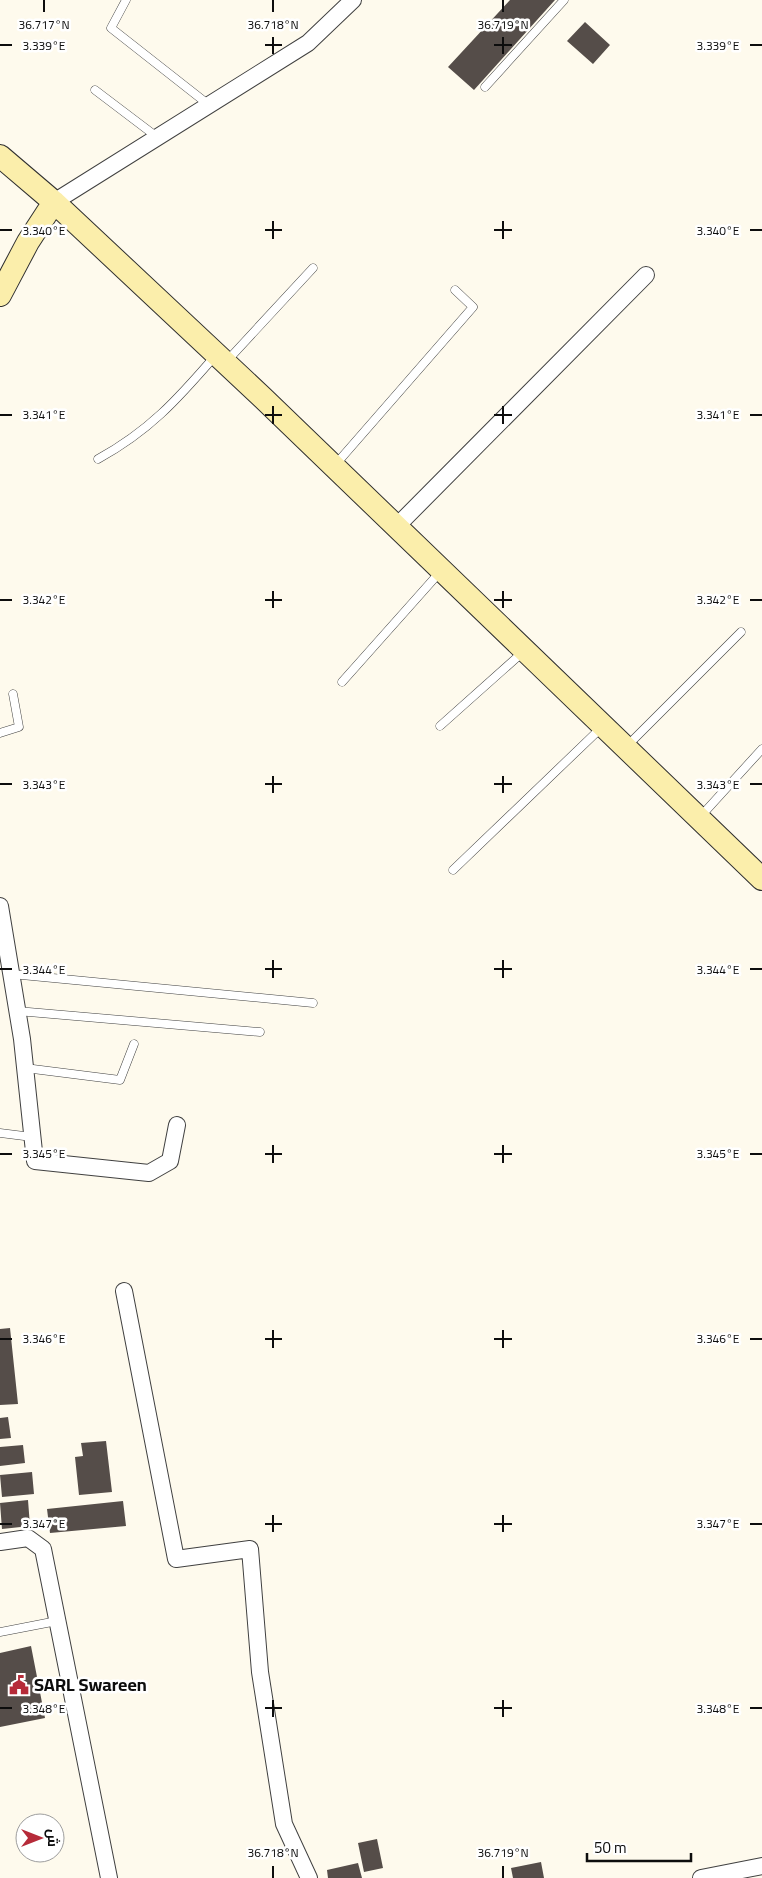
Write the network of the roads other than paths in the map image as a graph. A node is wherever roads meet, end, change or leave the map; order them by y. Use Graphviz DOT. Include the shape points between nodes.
graph roads {
  1 [pos="126,0"];
  2 [pos="564,0"];
  3 [pos="349,1"];
  4 [pos="485,87"];
  5 [pos="94,90"];
  6 [pos="209,105"];
  7 [pos="157,137"];
  8 [pos="0,156"];
  9 [pos="54,202"];
  10 [pos="313,268"];
  11 [pos="646,275"];
  12 [pos="455,290"];
  13 [pos="0,295"];
  14 [pos="221,358"];
  15 [pos="98,460"];
  16 [pos="334,467"];
  17 [pos="396,527"];
  18 [pos="441,570"];
  19 [pos="742,632"];
  20 [pos="524,650"];
  21 [pos="342,682"];
  22 [pos="13,694"];
  23 [pos="440,726"];
  24 [pos="604,726"];
  25 [pos="0,733"];
  26 [pos="626,747"];
  27 [pos="762,749"];
  28 [pos="700,818"];
  29 [pos="453,870"];
  30 [pos="762,879"];
  31 [pos="0,906"];
  32 [pos="2,931"];
  33 [pos="11,974"];
  34 [pos="313,1002"];
  35 [pos="17,1011"];
  36 [pos="260,1032"];
  37 [pos="134,1044"];
  38 [pos="25,1068"];
  39 [pos="177,1125"];
  40 [pos="0,1133"];
  41 [pos="32,1137"];
  42 [pos="124,1292"];
  43 [pos="0,1542"];
  44 [pos="57,1620"];
  45 [pos="0,1632"];
  46 [pos="762,1866"];
  47 [pos="109,1878"];
  48 [pos="309,1878"];
  49 [pos="701,1878"];
  1 -- 6 [label="lane" via="111,28"];
  2 -- 4 [label="lane"];
  3 -- 6 [label="street" via="308,43"];
  5 -- 7 [label="lane"];
  6 -- 7 [label="street"];
  7 -- 9 [label="street"];
  8 -- 9 [label="street"];
  9 -- 13 [label="street"];
  9 -- 14 [label="street"];
  10 -- 14 [label="lane"];
  11 -- 17 [label="street"];
  12 -- 16 [label="lane" via="473,308"];
  14 -- 15 [label="lane" via="171,407 124,445"];
  14 -- 16 [label="street"];
  16 -- 17 [label="street"];
  17 -- 18 [label="street"];
  18 -- 20 [label="street"];
  18 -- 21 [label="lane"];
  19 -- 26 [label="lane"];
  20 -- 23 [label="lane"];
  20 -- 24 [label="street"];
  22 -- 25 [label="lane" via="18,727"];
  24 -- 26 [label="street"];
  24 -- 29 [label="lane"];
  26 -- 28 [label="street"];
  27 -- 28 [label="lane"];
  28 -- 30 [label="street"];
  31 -- 32 [label="street"];
  32 -- 33 [label="street"];
  33 -- 34 [label="lane"];
  33 -- 35 [label="street"];
  35 -- 36 [label="lane"];
  35 -- 38 [label="street"];
  37 -- 38 [label="lane" via="120,1080"];
  38 -- 41 [label="street"];
  39 -- 41 [label="street" via="170,1161 149,1173 35,1161"];
  40 -- 41 [label="lane"];
  42 -- 48 [label="street" via="176,1559 250,1549 260,1672 284,1824"];
  43 -- 44 [label="street" via="28,1538 43,1549"];
  44 -- 45 [label="lane"];
  44 -- 47 [label="street"];
  46 -- 49 [label="street"];
}
